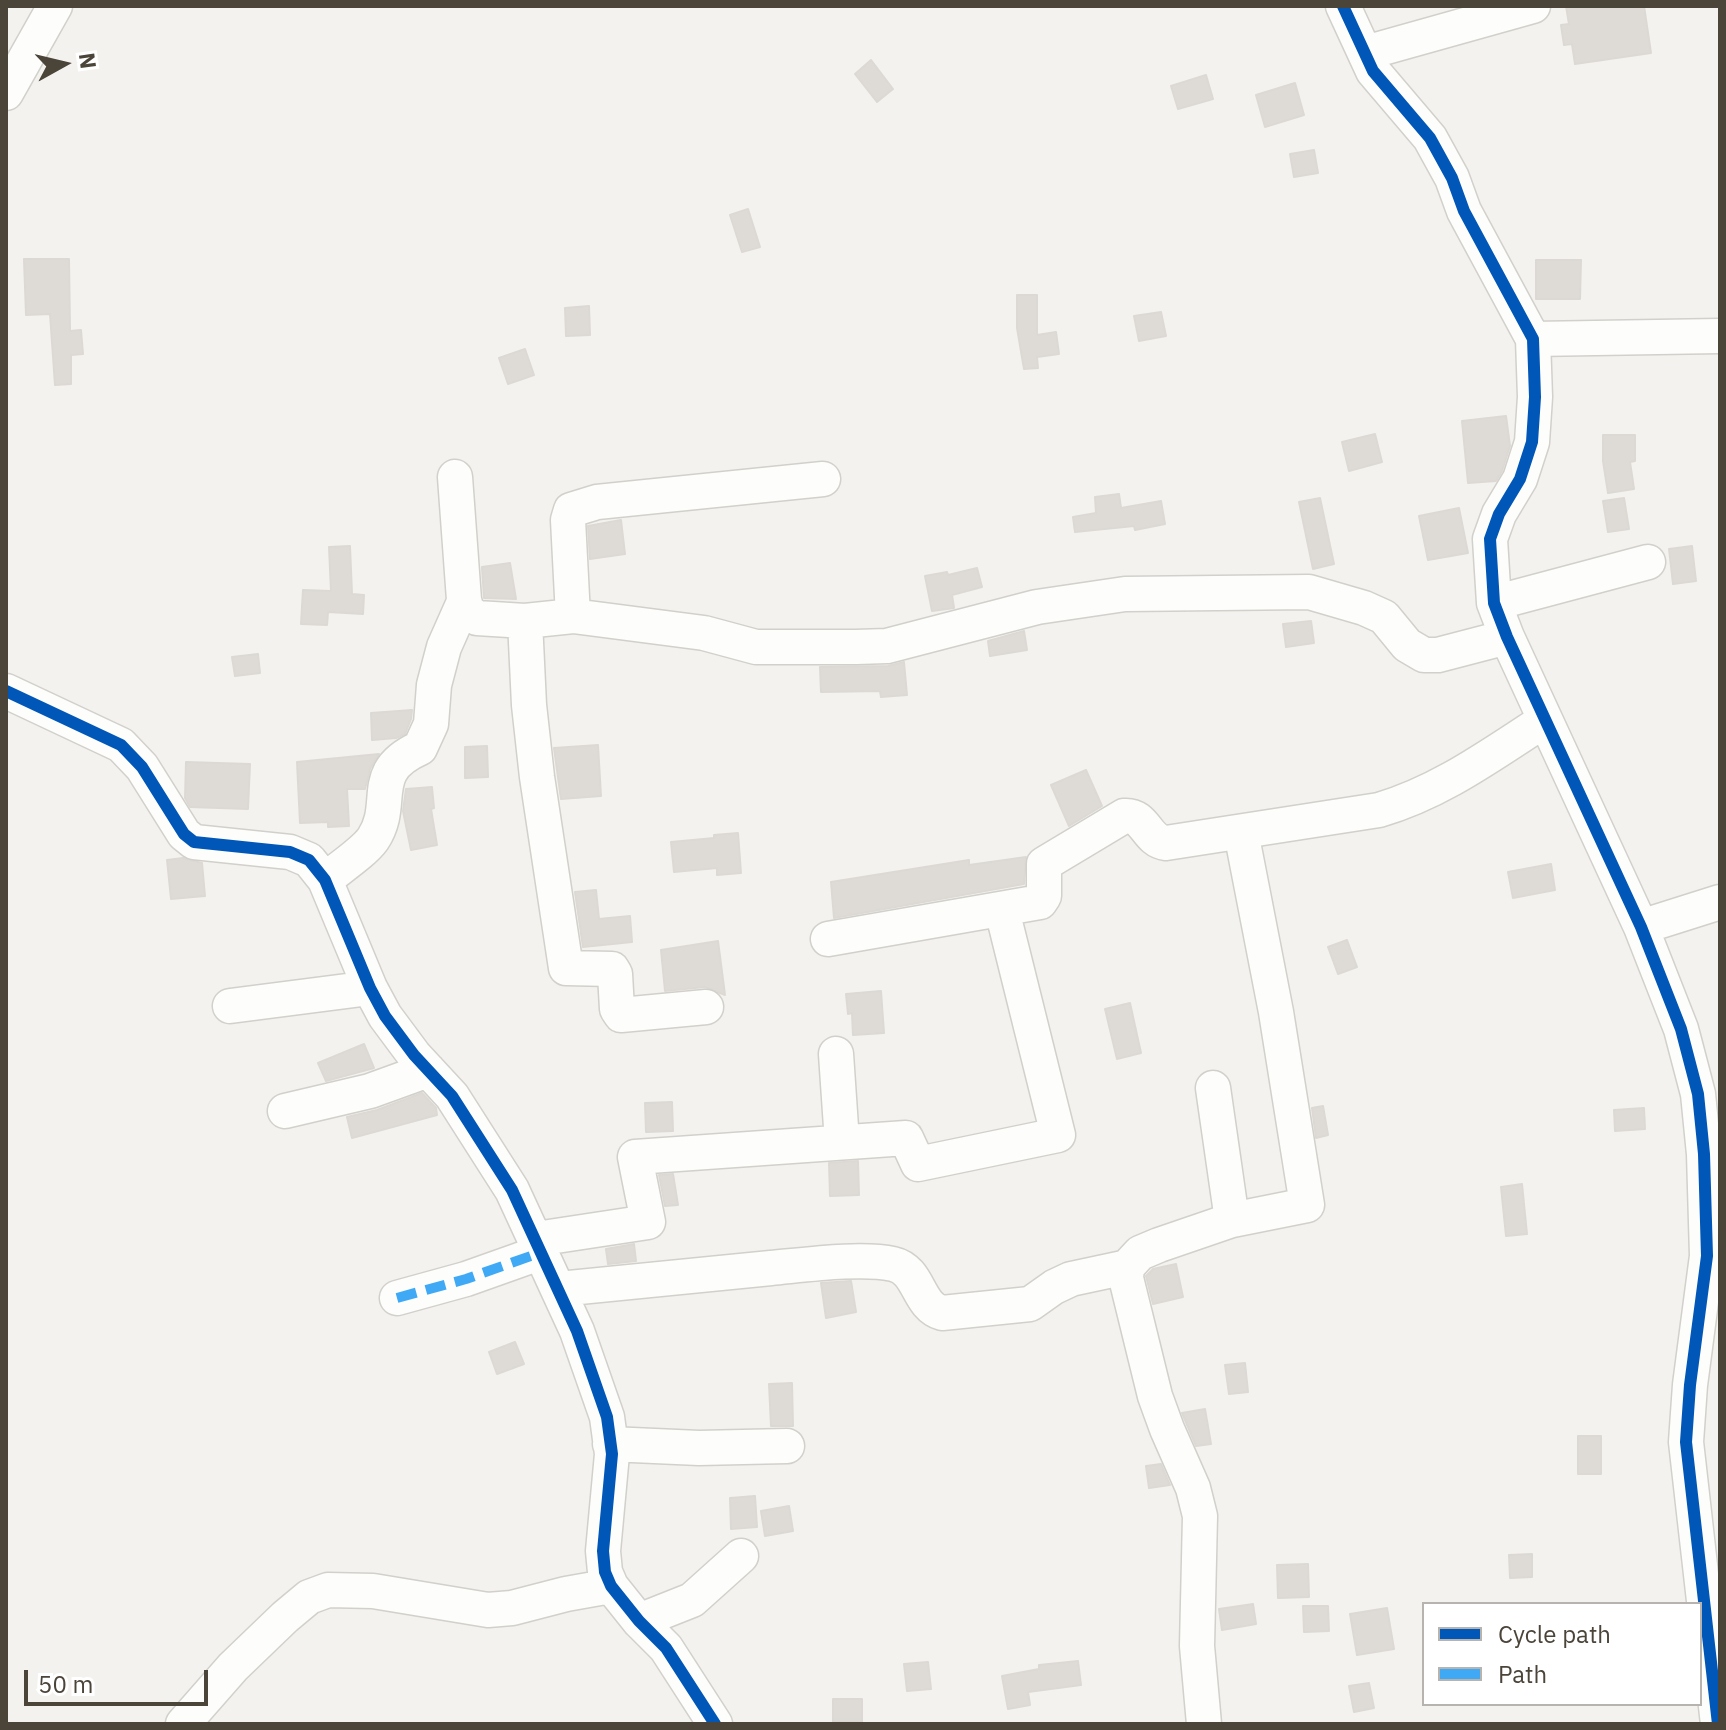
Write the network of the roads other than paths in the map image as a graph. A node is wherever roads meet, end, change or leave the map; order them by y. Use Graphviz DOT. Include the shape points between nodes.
graph roads {
  1 [pos="55,6"];
  2 [pos="1343,6"];
  3 [pos="1533,6"];
  4 [pos="1365,53"];
  5 [pos="6,93"];
  6 [pos="1720,336"];
  7 [pos="1533,339"];
  8 [pos="455,477"];
  9 [pos="823,479"];
  10 [pos="1648,562"];
  11 [pos="464,602"];
  12 [pos="1494,603"];
  13 [pos="573,616"];
  14 [pos="525,621"];
  15 [pos="1507,637"];
  16 [pos="6,691"];
  17 [pos="1545,720"];
  18 [pos="1241,832"];
  19 [pos="325,880"];
  20 [pos="1720,902"];
  21 [pos="1002,910"];
  22 [pos="1641,927"];
  23 [pos="828,939"];
  24 [pos="370,988"];
  25 [pos="230,1006"];
  26 [pos="706,1007"];
  27 [pos="836,1054"];
  28 [pos="428,1070"];
  29 [pos="1213,1088"];
  30 [pos="285,1111"];
  31 [pos="842,1142"];
  32 [pos="1232,1220"];
  33 [pos="539,1246"];
  34 [pos="1713,1256"];
  35 [pos="1127,1267"];
  36 [pos="559,1289"];
  37 [pos="397,1298"];
  38 [pos="610,1444"];
  39 [pos="787,1446"];
  40 [pos="741,1556"];
  41 [pos="611,1586"];
  42 [pos="639,1621"];
  43 [pos="183,1724"];
  44 [pos="715,1724"];
  45 [pos="1204,1724"];
  46 [pos="1718,1724"];
  1 -- 5 [label="street"];
  2 -- 4 [label="street"];
  3 -- 4 [label="street"];
  4 -- 7 [label="street" via="1373,71 1430,138"];
  6 -- 7 [label="street"];
  7 -- 12 [label="street" via="1532,442 1490,539"];
  8 -- 11 [label="street"];
  9 -- 13 [label="street" via="597,502 571,510"];
  10 -- 12 [label="street"];
  11 -- 14 [label="street" via="477,618"];
  11 -- 19 [label="street" via="444,647 431,724 420,748 402,756 387,777 373,839"];
  12 -- 15 [label="street"];
  13 -- 14 [label="street"];
  13 -- 15 [label="street" via="704,633 756,647 887,646 1037,607 1125,594 1309,592 1384,617 1407,645 1424,655"];
  14 -- 26 [label="street" via="537,777 566,968 612,969 621,1015"];
  15 -- 17 [label="street"];
  16 -- 19 [label="street" via="121,745 194,842 290,852 309,860"];
  17 -- 18 [label="street" via="1412,800"];
  17 -- 22 [label="street"];
  18 -- 21 [label="street" via="1160,843 1139,819 1124,816 1044,864 1040,902"];
  18 -- 32 [label="street" via="1307,1205"];
  19 -- 24 [label="street"];
  20 -- 22 [label="street"];
  21 -- 23 [label="street"];
  21 -- 31 [label="street" via="1058,1135 918,1164 906,1138"];
  22 -- 34 [label="street" via="1681,1029 1698,1094"];
  24 -- 25 [label="street"];
  24 -- 28 [label="street"];
  27 -- 31 [label="street"];
  28 -- 30 [label="street" via="370,1091"];
  28 -- 33 [label="street" via="489,1153"];
  29 -- 32 [label="street"];
  31 -- 33 [label="street" via="635,1157 648,1222"];
  32 -- 35 [label="street" via="1140,1253"];
  33 -- 36 [label="street"];
  33 -- 37 [label="street" via="466,1279"];
  34 -- 46 [label="street" via="1690,1385 1686,1442"];
  35 -- 36 [label="street" via="1071,1279 1030,1304 942,1313 927,1304 911,1275 891,1263 828,1262"];
  35 -- 45 [label="street" via="1128,1293 1155,1396 1200,1516 1197,1646"];
  36 -- 38 [label="street" via="594,1376"];
  38 -- 39 [label="street"];
  38 -- 41 [label="street" via="603,1551"];
  40 -- 42 [label="street" via="692,1600"];
  41 -- 42 [label="street"];
  41 -- 43 [label="street" via="488,1610 373,1591 328,1590 309,1597 285,1617"];
  42 -- 44 [label="street" via="666,1648"];
}
